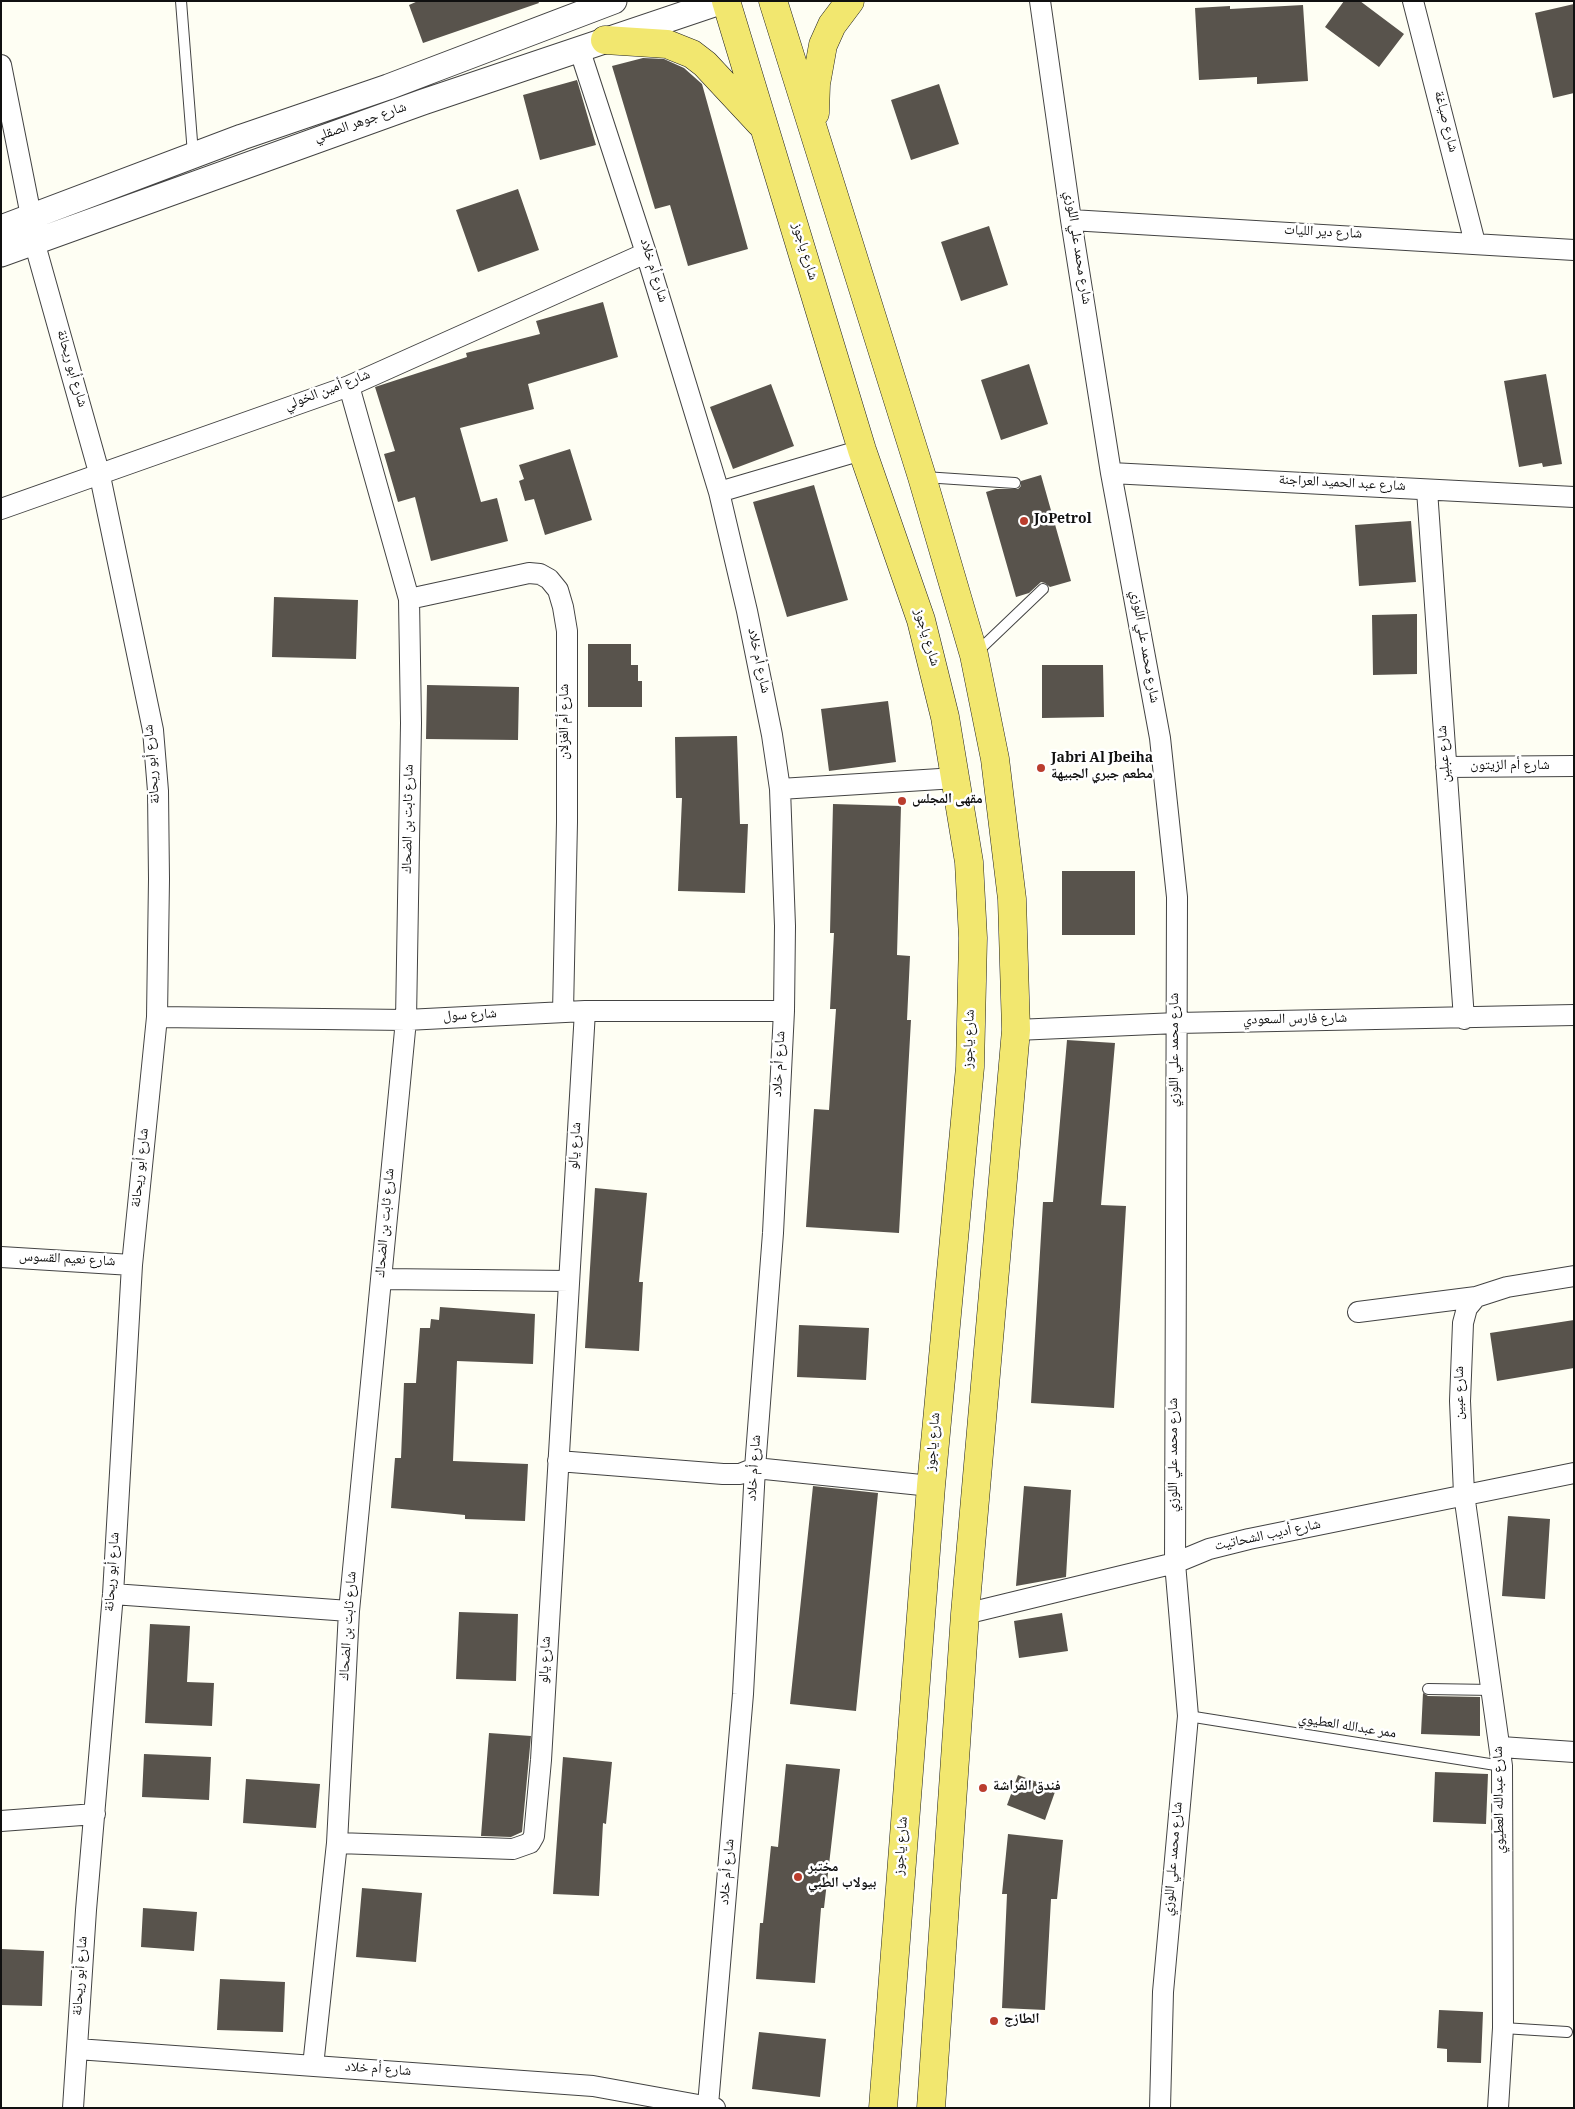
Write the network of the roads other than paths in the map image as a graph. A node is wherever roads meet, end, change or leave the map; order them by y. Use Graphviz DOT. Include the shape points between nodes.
graph roads {
  1 [pos="181,1"];
  2 [pos="614,1"];
  3 [pos="724,1"];
  4 [pos="773,1"];
  5 [pos="850,1"];
  6 [pos="1040,1"];
  7 [pos="1413,1"];
  8 [pos="606,40"];
  9 [pos="580,48"];
  10 [pos="1,65"];
  11 [pos="765,128"];
  12 [pos="818,147"];
  13 [pos="193,155"];
  14 [pos="31,216"];
  15 [pos="1071,220"];
  16 [pos="1,228"];
  17 [pos="34,241"];
  18 [pos="1475,242"];
  19 [pos="1574,250"];
  20 [pos="646,253"];
  21 [pos="1,254"];
  22 [pos="349,386"];
  23 [pos="862,450"];
  24 [pos="1111,473"];
  25 [pos="100,476"];
  26 [pos="922,477"];
  27 [pos="1015,483"];
  28 [pos="1427,490"];
  29 [pos="719,492"];
  30 [pos="1574,497"];
  31 [pos="1,510"];
  32 [pos="1043,589"];
  33 [pos="409,599"];
  34 [pos="974,655"];
  35 [pos="1574,766"];
  36 [pos="1446,767"];
  37 [pos="956,778"];
  38 [pos="780,789"];
  39 [pos="585,1011"];
  40 [pos="784,1011"];
  41 [pos="563,1012"];
  42 [pos="1574,1015"];
  43 [pos="157,1017"];
  44 [pos="1464,1019"];
  45 [pos="406,1020"];
  46 [pos="1177,1023"];
  47 [pos="1016,1030"];
  48 [pos="1,1257"];
  49 [pos="132,1264"];
  50 [pos="1574,1276"];
  51 [pos="382,1279"];
  52 [pos="569,1282"];
  53 [pos="1476,1297"];
  54 [pos="1358,1312"];
  55 [pos="558,1461"];
  56 [pos="755,1468"];
  57 [pos="1574,1473"];
  58 [pos="930,1486"];
  59 [pos="1464,1494"];
  60 [pos="1175,1562"];
  61 [pos="113,1594"];
  62 [pos="349,1611"];
  63 [pos="965,1614"];
  64 [pos="1428,1689"];
  65 [pos="1493,1690"];
  66 [pos="1188,1716"];
  67 [pos="1574,1752"];
  68 [pos="1502,1757"];
  69 [pos="95,1814"];
  70 [pos="1,1821"];
  71 [pos="337,1843"];
  72 [pos="1503,2028"];
  73 [pos="1567,2032"];
  74 [pos="77,2050"];
  75 [pos="313,2066"];
  76 [pos="712,2107"];
  77 [pos="72,2108"];
  78 [pos="883,2108"];
  79 [pos="931,2108"];
  80 [pos="1160,2108"];
  81 [pos="1498,2108"];
  1 -- 13 [label="lane"];
  2 -- 13 [label="street, شارع جوهر الصقلي" via="388,87"];
  3 -- 8 [label="street, شارع جوهر الصقلي"];
  3 -- 11 [label="main road, شارع ياجوز"];
  4 -- 12 [label="main road"];
  5 -- 12 [label="main road" via="827,34 818,66 815,112"];
  6 -- 15 [label="street, شارع محمد علي اللوزي"];
  7 -- 18 [label="street, شارع صياغة"];
  8 -- 9 [label="street, شارع جوهر الصقلي"];
  8 -- 11 [label="main road" via="667,44 692,54"];
  9 -- 17 [label="street, شارع جوهر الصقلي"];
  9 -- 20 [label="street, شارع أم خلاد"];
  10 -- 14 [label="street"];
  11 -- 23 [label="main road, شارع ياجوز"];
  12 -- 26 [label="main road"];
  13 -- 14 [label="street, شارع جوهر الصقلي"];
  14 -- 16 [label="street, شارع جوهر الصقلي"];
  15 -- 18 [label="street, شارع دير الليات"];
  15 -- 24 [label="street, شارع محمد علي اللوزي"];
  17 -- 21 [label="street, شارع جوهر الصقلي"];
  17 -- 25 [label="street, شارع أبو ريحانة"];
  18 -- 19 [label="street, شارع دير الليات"];
  20 -- 22 [label="street, شارع أمين الخولي"];
  20 -- 29 [label="street, شارع أم خلاد"];
  22 -- 25 [label="street, شارع أمين الخولي"];
  22 -- 33 [label="street, شارع ثابت بن الضحاك"];
  23 -- 29 [label="street"];
  23 -- 37 [label="main road, شارع ياجوز" via="936,674"];
  24 -- 28 [label="street, شارع عبد الحميد العراجنة"];
  24 -- 46 [label="street, شارع محمد علي اللوزي" via="1160,738 1177,897"];
  25 -- 31 [label="street, شارع أمين الخولي"];
  25 -- 43 [label="street, شارع أبو ريحانة" via="153,730 160,879"];
  26 -- 27 [label="lane"];
  26 -- 34 [label="main road"];
  28 -- 30 [label="street, شارع عبد الحميد العراجنة"];
  28 -- 36 [label="street, شارع عبلين"];
  29 -- 38 [label="street, شارع أم خلاد" via="751,630"];
  32 -- 34 [label="lane"];
  33 -- 41 [label="street, شارع أم الغزلان" via="529,574 540,574 558,590 567,631"];
  33 -- 45 [label="street, شارع ثابت بن الضحاك" via="411,732"];
  34 -- 47 [label="main road" via="1003,814 1012,899"];
  35 -- 36 [label="street, شارع أم الزيتون"];
  36 -- 44 [label="street, شارع عبلين"];
  37 -- 38 [label="street"];
  37 -- 58 [label="main road, شارع ياجوز" via="969,862 973,938 971,1048"];
  38 -- 40 [label="street, شارع أم خلاد" via="785,926"];
  39 -- 40 [label="street, شارع سول"];
  39 -- 41 [label="street, شارع سول"];
  39 -- 52 [label="street, شارع يالو"];
  40 -- 56 [label="street, شارع أم خلاد" via="773,1232"];
  41 -- 45 [label="street, شارع سول"];
  42 -- 44 [label="street, شارع فارس السعودي"];
  43 -- 45 [label="street, شارع سول"];
  43 -- 49 [label="street, شارع أبو ريحانة"];
  44 -- 46 [label="street, شارع فارس السعودي"];
  45 -- 51 [label="street, شارع ثابت بن الضحاك"];
  46 -- 47 [label="street, شارع فارس السعودي"];
  46 -- 60 [label="street, شارع محمد علي اللوزي"];
  47 -- 63 [label="main road"];
  48 -- 49 [label="street, شارع نعيم القسوس"];
  49 -- 61 [label="street, شارع أبو ريحانة"];
  50 -- 53 [label="street" via="1507,1287"];
  51 -- 52 [label="street"];
  51 -- 62 [label="street, شارع ثابت بن الضحاك"];
  52 -- 55 [label="street, شارع يالو"];
  53 -- 54 [label="street"];
  53 -- 59 [label="street, شارع عبين" via="1467,1308 1463,1323 1460,1401"];
  55 -- 56 [label="street" via="723,1474 740,1474"];
  55 -- 71 [label="street, شارع يالو" via="541,1760 535,1827 530,1843 513,1849"];
  56 -- 58 [label="street"];
  56 -- 76 [label="street, شارع أم خلاد" via="743,1694"];
  57 -- 59 [label="street, شارع أديب الشحاتيت"];
  58 -- 78 [label="main road, شارع ياجوز"];
  59 -- 60 [label="street, شارع أديب الشحاتيت" via="1248,1539"];
  59 -- 65 [label="street, شارع عبدالله العطيوي"];
  60 -- 63 [label="street, شارع أديب الشحاتيت"];
  60 -- 66 [label="street, شارع محمد علي اللوزي"];
  61 -- 62 [label="street"];
  61 -- 69 [label="street, شارع أبو ريحانة"];
  62 -- 71 [label="street, شارع ثابت بن الضحاك"];
  63 -- 79 [label="main road"];
  64 -- 65 [label="lane"];
  65 -- 68 [label="street, شارع عبدالله العطيوي"];
  66 -- 68 [label="lane, ممر عبدالله العطيوي"];
  66 -- 80 [label="street, شارع محمد علي اللوزي" via="1163,1992"];
  67 -- 68 [label="street"];
  68 -- 72 [label="street, شارع عبدالله العطيوي"];
  69 -- 70 [label="street"];
  69 -- 74 [label="street, شارع أبو ريحانة"];
  71 -- 75 [label="street, شارع ثابت بن الضحاك"];
  72 -- 73 [label="lane"];
  72 -- 81 [label="street, شارع عبدالله العطيوي"];
  74 -- 75 [label="street, شارع أم خلاد"];
  74 -- 77 [label="street, شارع أبو ريحانة"];
  75 -- 76 [label="street, شارع أم خلاد" via="593,2086"];
}
